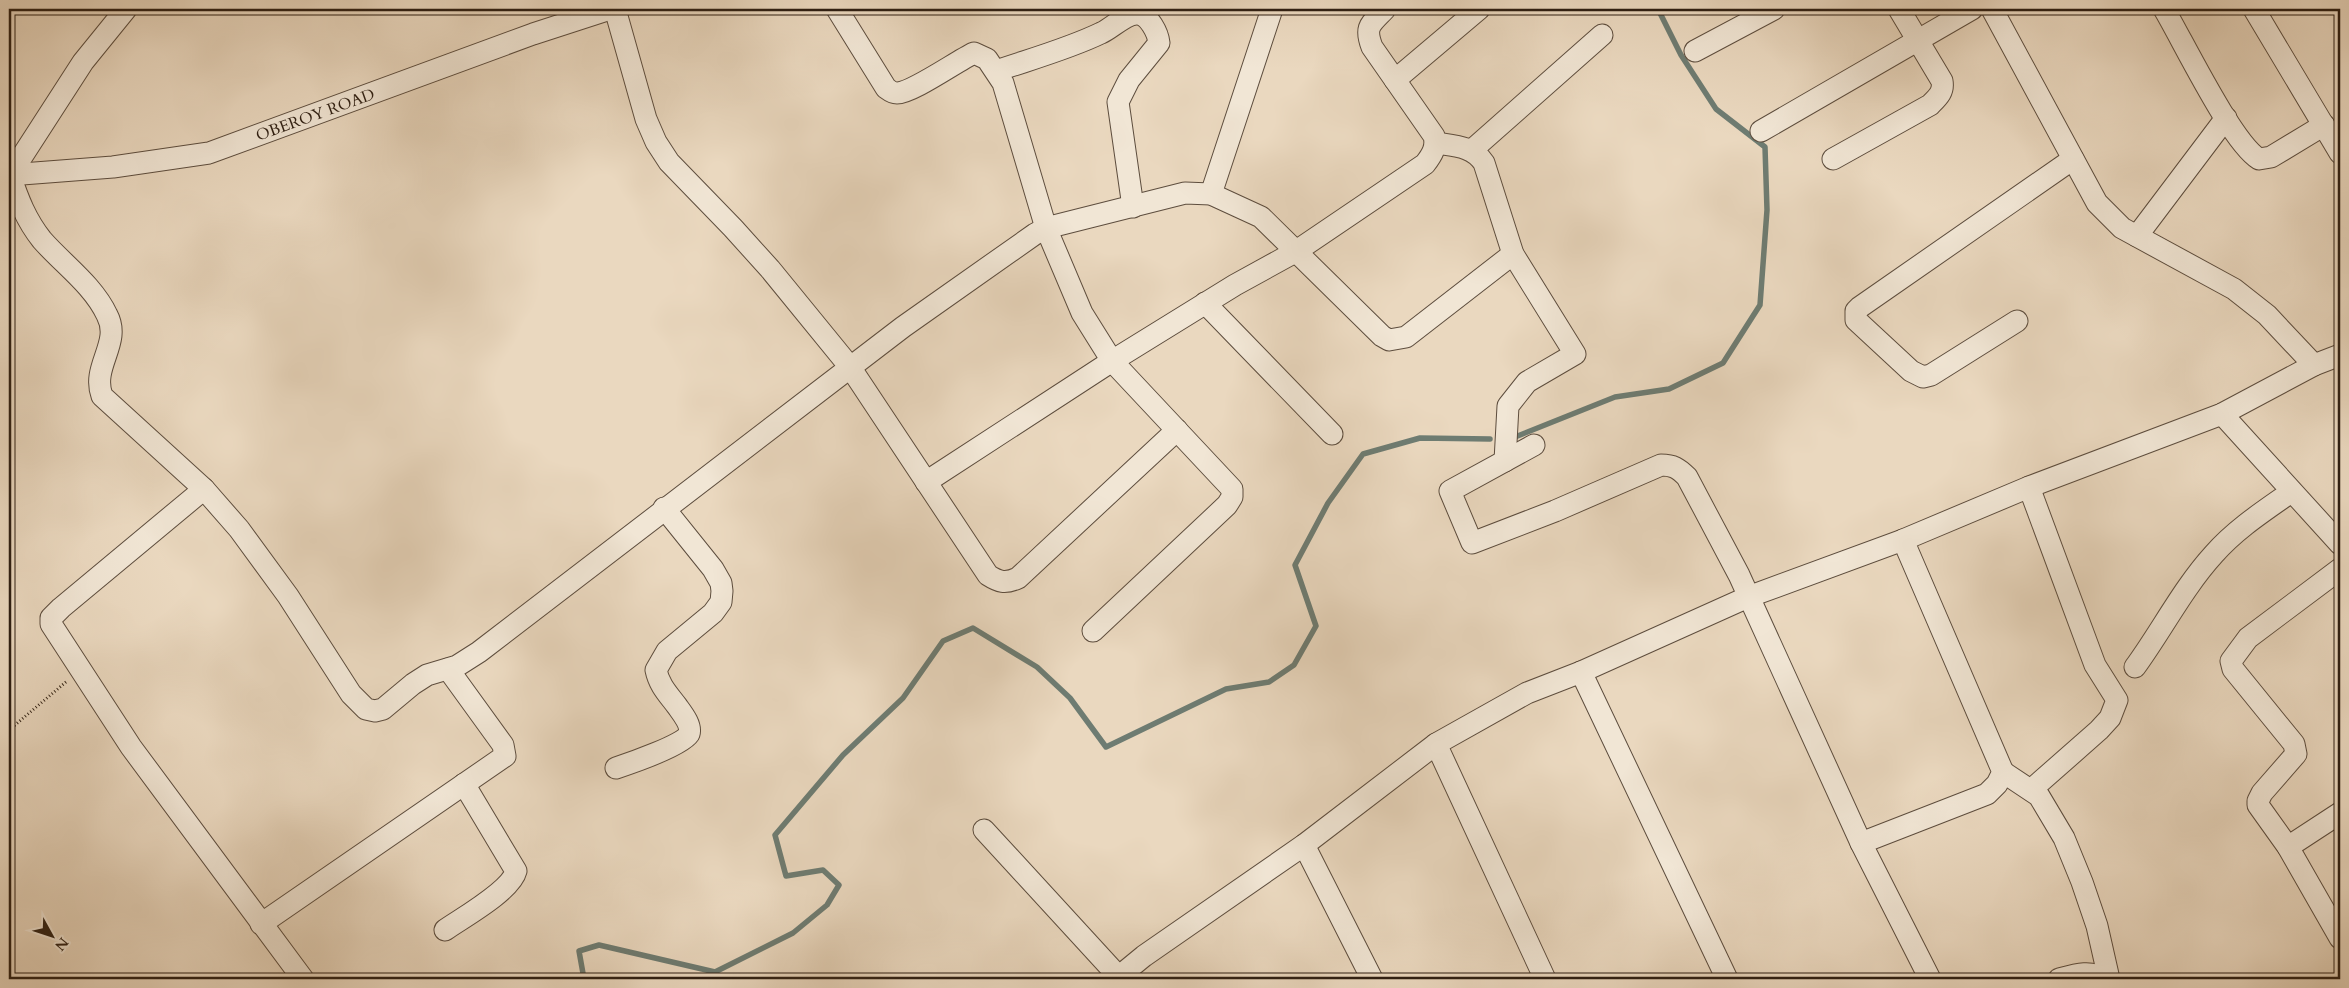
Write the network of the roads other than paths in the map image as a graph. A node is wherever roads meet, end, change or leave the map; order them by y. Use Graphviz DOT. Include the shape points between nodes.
graph roads {
  1 [pos="126,9"];
  2 [pos="610,9"];
  3 [pos="615,9"];
  4 [pos="837,9"];
  5 [pos="1272,9"];
  6 [pos="1385,9"];
  7 [pos="1479,9"];
  8 [pos="1774,9"];
  9 [pos="1900,9"];
  10 [pos="1972,9"];
  11 [pos="1992,9"];
  12 [pos="2164,9"];
  13 [pos="2254,9"];
  14 [pos="1602,35"];
  15 [pos="1918,40"];
  16 [pos="1694,51"];
  17 [pos="996,71"];
  18 [pos="1395,80"];
  19 [pos="2226,118"];
  20 [pos="2324,125"];
  21 [pos="1761,131"];
  22 [pos="1436,143"];
  23 [pos="1472,150"];
  24 [pos="2340,153"];
  25 [pos="2073,158"];
  26 [pos="1833,159"];
  27 [pos="9,175"];
  28 [pos="1211,194"];
  29 [pos="1133,207"];
  30 [pos="1046,228"];
  31 [pos="2137,236"];
  32 [pos="1296,252"];
  33 [pos="1513,254"];
  34 [pos="1205,303"];
  35 [pos="2017,321"];
  36 [pos="2340,355"];
  37 [pos="1112,361"];
  38 [pos="2314,365"];
  39 [pos="850,367"];
  40 [pos="2222,414"];
  41 [pos="1177,430"];
  42 [pos="1332,434"];
  43 [pos="1534,445"];
  44 [pos="1505,461"];
  45 [pos="926,482"];
  46 [pos="2029,487"];
  47 [pos="204,489"];
  48 [pos="2292,492"];
  49 [pos="664,508"];
  50 [pos="1903,540"];
  51 [pos="2340,544"];
  52 [pos="2340,569"];
  53 [pos="1748,597"];
  54 [pos="1093,631"];
  55 [pos="2135,667"];
  56 [pos="448,669"];
  57 [pos="1581,672"];
  58 [pos="1436,744"];
  59 [pos="616,768"];
  60 [pos="2003,772"];
  61 [pos="464,784"];
  62 [pos="2032,790"];
  63 [pos="2340,813"];
  64 [pos="984,830"];
  65 [pos="1861,843"];
  66 [pos="1304,845"];
  67 [pos="2288,847"];
  68 [pos="261,924"];
  69 [pos="445,930"];
  70 [pos="2340,938"];
  71 [pos="1118,978"];
  72 [pos="303,979"];
  73 [pos="1372,979"];
  74 [pos="1545,979"];
  75 [pos="1727,979"];
  76 [pos="1930,979"];
  77 [pos="2059,979"];
  78 [pos="2108,979"];
  1 -- 27 [label="street" via="84,62"];
  2 -- 27 [label="street, OBEROY ROAD" via="209,153 113,167"];
  3 -- 39 [label="street" via="646,119 669,162 764,262"];
  4 -- 17 [label="street" via="891,92 899,93 912,87 974,53 987,59"];
  5 -- 28 [label="street"];
  6 -- 18 [label="street" via="1369,26 1367,33"];
  7 -- 18 [label="street"];
  8 -- 16 [label="street"];
  9 -- 15 [label="street"];
  10 -- 15 [label="street"];
  11 -- 25 [label="street"];
  12 -- 19 [label="street"];
  13 -- 20 [label="street"];
  14 -- 23 [label="street"];
  15 -- 21 [label="street"];
  15 -- 26 [label="street" via="1942,81 1940,95 1930,105"];
  17 -- 29 [label="street" via="1102,33 1134,14 1146,18 1160,43 1129,80 1118,102"];
  17 -- 30 [label="street" via="1003,83"];
  18 -- 22 [label="street"];
  19 -- 20 [label="street" via="2250,154 2259,159 2271,157"];
  19 -- 31 [label="street"];
  20 -- 24 [label="street"];
  22 -- 23 [label="street"];
  22 -- 32 [label="street" via="1425,164"];
  23 -- 33 [label="street" via="1484,164"];
  25 -- 31 [label="street" via="2097,203 2122,228"];
  25 -- 35 [label="street" via="1856,312 1856,320 1911,371 1923,377"];
  27 -- 47 [label="street" via="23,213 108,316 110,345 99,372 98,385 102,396"];
  28 -- 29 [label="street" via="1185,193"];
  28 -- 32 [label="street" via="1261,217"];
  29 -- 30 [label="street"];
  30 -- 37 [label="street" via="1082,313"];
  30 -- 39 [label="street"];
  31 -- 38 [label="street" via="2234,289 2267,315"];
  32 -- 33 [label="street" via="1389,340 1406,337"];
  32 -- 34 [label="street"];
  33 -- 44 [label="street" via="1575,354 1526,382 1508,406"];
  34 -- 37 [label="street"];
  34 -- 42 [label="street"];
  36 -- 38 [label="street"];
  37 -- 41 [label="street"];
  37 -- 45 [label="street"];
  38 -- 40 [label="street"];
  39 -- 45 [label="street"];
  39 -- 49 [label="street"];
  40 -- 46 [label="street"];
  40 -- 48 [label="street"];
  41 -- 45 [label="street" via="1018,578 1008,582 999,582 988,575"];
  41 -- 54 [label="street" via="1224,478 1232,489 1232,497"];
  43 -- 44 [label="street"];
  44 -- 53 [label="street" via="1450,492 1472,543 1661,465 1673,465 1687,477"];
  46 -- 50 [label="street"];
  46 -- 62 [label="street" via="2095,665 2117,700 2110,718"];
  47 -- 56 [label="street" via="239,529 288,596 351,694 366,709 383,709 413,684"];
  47 -- 68 [label="street" via="51,618 51,624 131,748"];
  48 -- 51 [label="street"];
  48 -- 55 [label="street" via="2245,525 2215,553 2192,580"];
  49 -- 56 [label="street" via="479,652"];
  49 -- 59 [label="street" via="721,582 720,602 713,613 667,651 656,670 658,682 687,721 688,736 672,746"];
  50 -- 53 [label="street"];
  50 -- 60 [label="street"];
  52 -- 67 [label="street" via="2248,638 2231,661 2233,669 2294,744 2296,754 2291,762 2258,800 2260,811"];
  53 -- 57 [label="street"];
  53 -- 65 [label="street"];
  56 -- 61 [label="street" via="503,745 505,753 500,760"];
  57 -- 58 [label="street" via="1527,693"];
  57 -- 75 [label="street"];
  58 -- 66 [label="street"];
  58 -- 74 [label="street"];
  60 -- 62 [label="street"];
  60 -- 65 [label="street" via="1987,794"];
  61 -- 68 [label="street"];
  61 -- 69 [label="street" via="516,872 502,890"];
  62 -- 78 [label="street" via="2064,838 2082,882 2097,926"];
  63 -- 67 [label="street"];
  64 -- 71 [label="street"];
  65 -- 76 [label="street"];
  66 -- 71 [label="street" via="1144,956"];
  66 -- 73 [label="street"];
  67 -- 70 [label="street"];
  68 -- 72 [label="street"];
  77 -- 78 [label="street" via="2081,973"];
}
